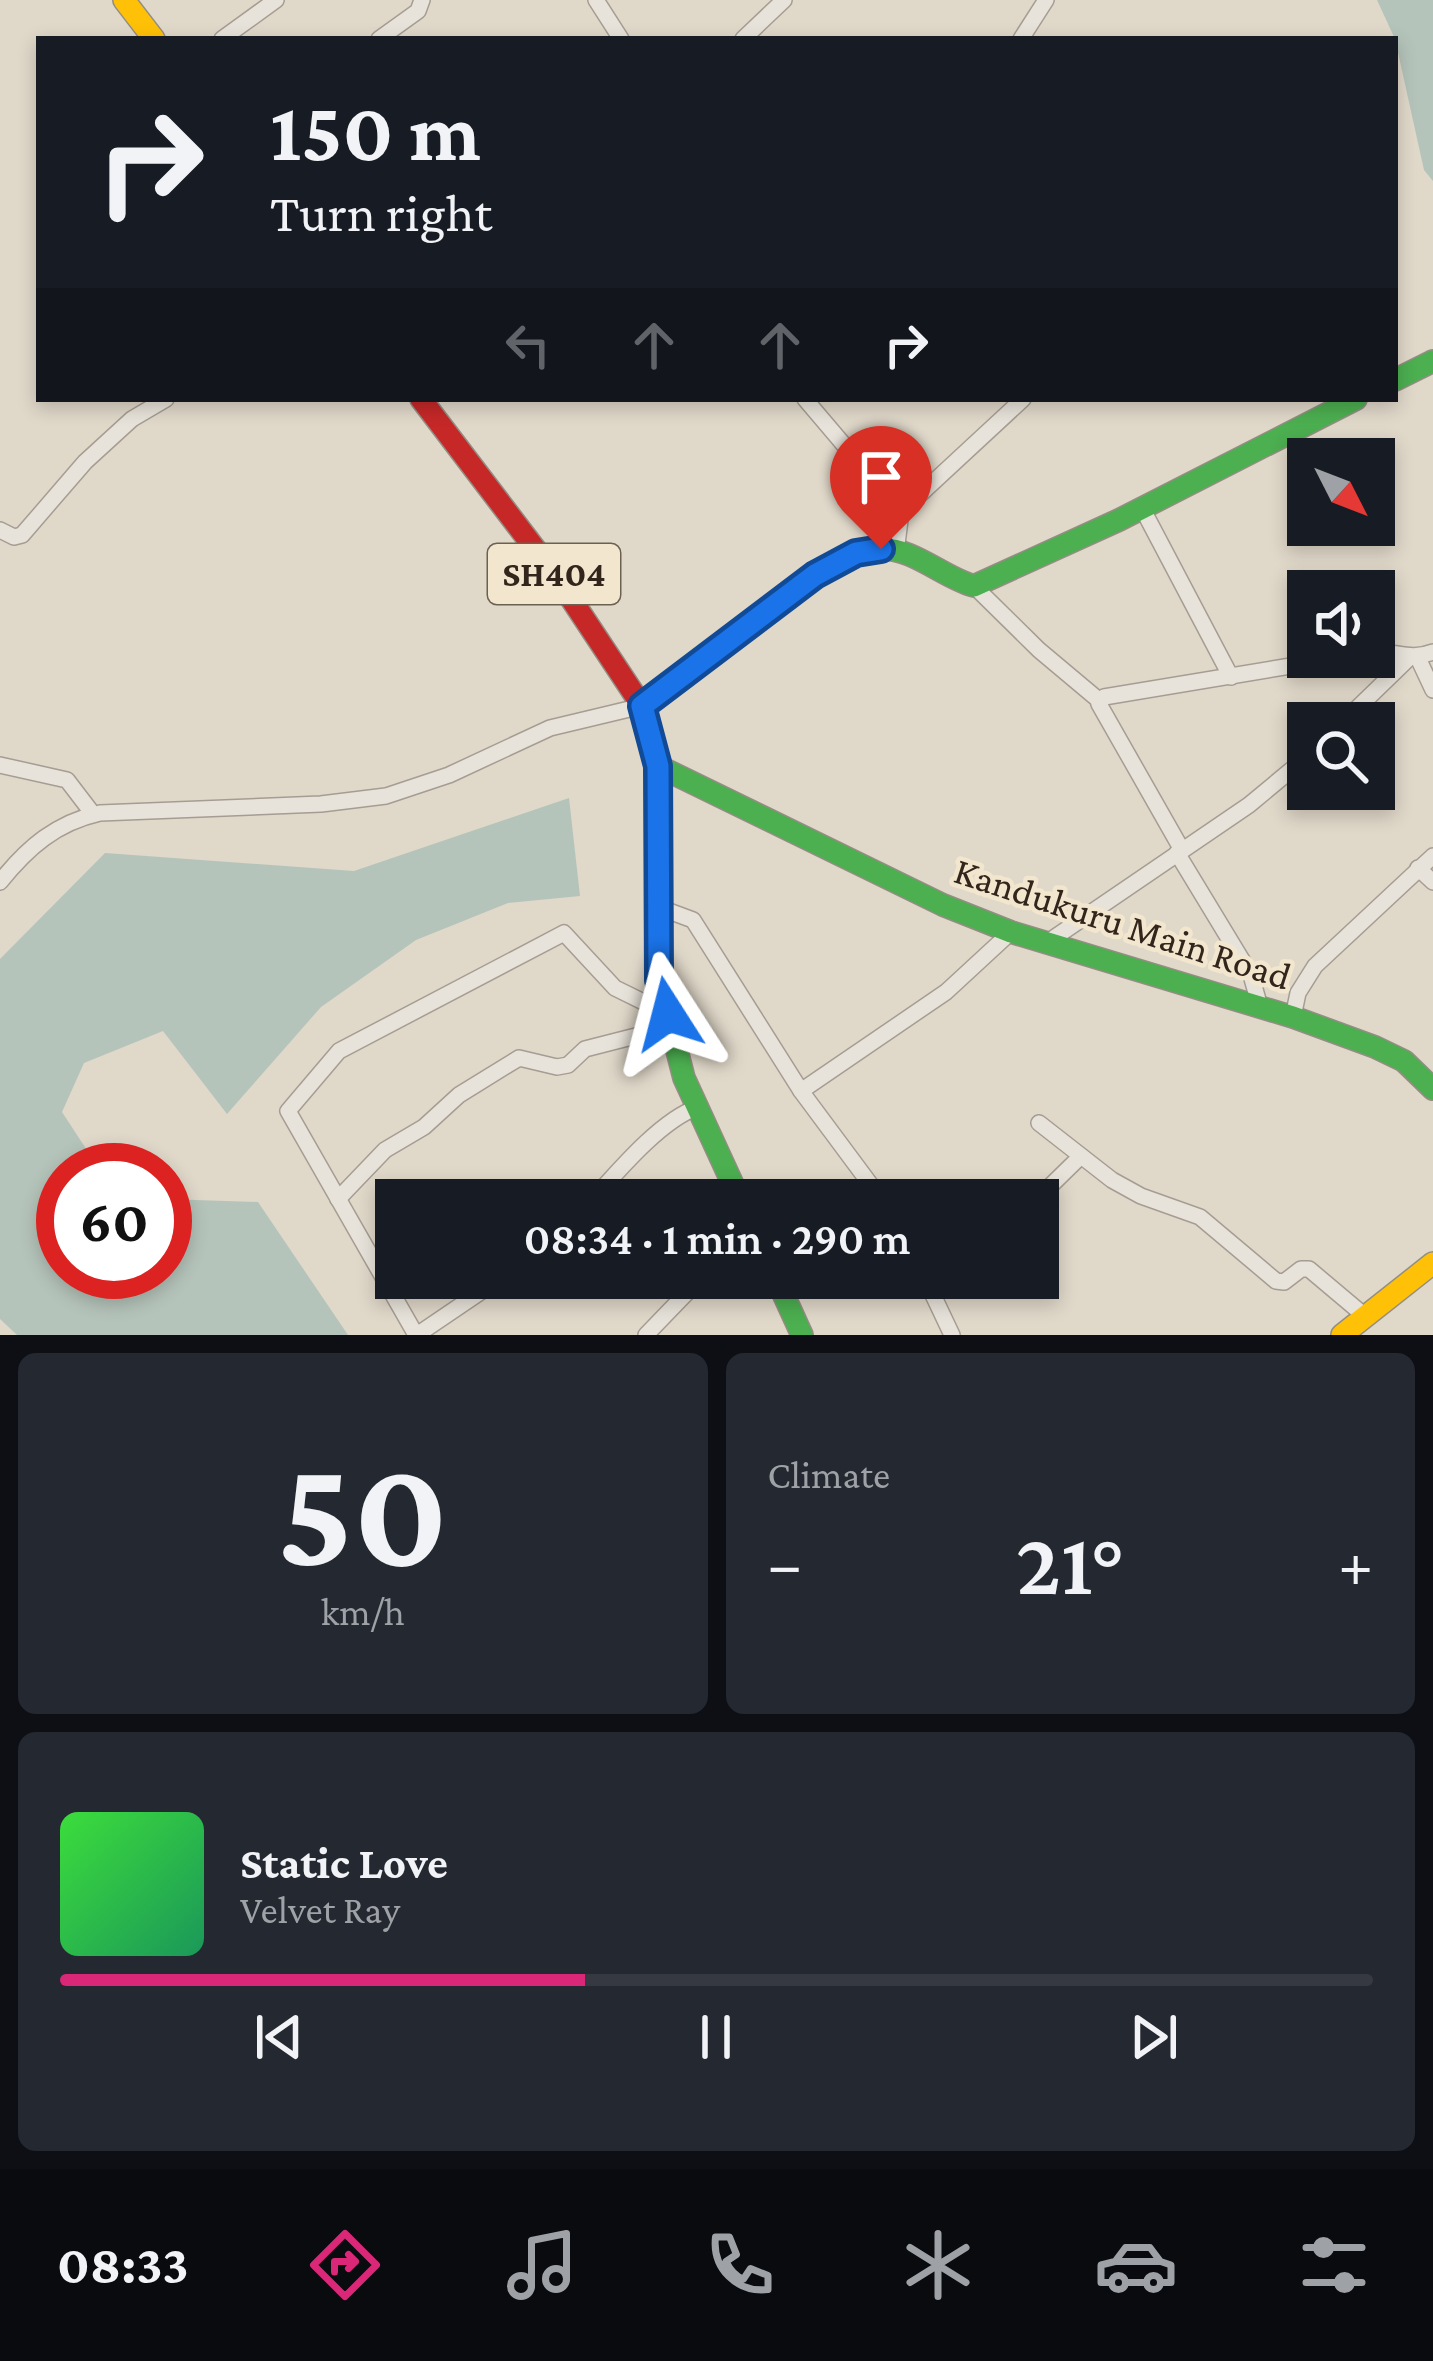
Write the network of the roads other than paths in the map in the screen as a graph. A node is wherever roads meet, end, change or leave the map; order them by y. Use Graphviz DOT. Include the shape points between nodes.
graph roads {
  1 [pos="124,0"];
  2 [pos="276,0"];
  3 [pos="422,0"];
  4 [pos="784,0"];
  5 [pos="1046,0"];
  6 [pos="598,1"];
  7 [pos="152,36"];
  8 [pos="225,36"];
  9 [pos="383,36"];
  10 [pos="619,36"];
  11 [pos="746,36"];
  12 [pos="1023,36"];
  13 [pos="1433,361"];
  14 [pos="1398,378"];
  15 [pos="161,402"];
  16 [pos="423,402"];
  17 [pos="808,402"];
  18 [pos="1021,402"];
  19 [pos="1350,402"];
  20 [pos="1141,506"];
  21 [pos="901,512"];
  22 [pos="0,530"];
  23 [pos="896,552"];
  24 [pos="974,586"];
  25 [pos="1420,656"];
  26 [pos="1287,667"];
  27 [pos="1231,677"];
  28 [pos="1433,690"];
  29 [pos="1101,701"];
  30 [pos="1366,702"];
  31 [pos="642,706"];
  32 [pos="0,765"];
  33 [pos="658,766"];
  34 [pos="1287,776"];
  35 [pos="93,814"];
  36 [pos="1180,852"];
  37 [pos="1433,856"];
  38 [pos="1418,868"];
  39 [pos="0,882"];
  40 [pos="1433,882"];
  41 [pos="658,907"];
  42 [pos="1011,932"];
  43 [pos="1048,942"];
  44 [pos="1260,1007"];
  45 [pos="1293,1017"];
  46 [pos="669,1020"];
  47 [pos="1433,1089"];
  48 [pos="801,1091"];
  49 [pos="698,1107"];
  50 [pos="1039,1123"];
  51 [pos="1081,1156"];
  52 [pos="612,1179"];
  53 [pos="731,1179"];
  54 [pos="866,1179"];
  55 [pos="1057,1179"];
  56 [pos="338,1199"];
  57 [pos="1433,1263"];
  58 [pos="470,1299"];
  59 [pos="681,1299"];
  60 [pos="786,1299"];
  61 [pos="935,1299"];
  62 [pos="1366,1317"];
  63 [pos="416,1335"];
  64 [pos="646,1335"];
  65 [pos="802,1335"];
  66 [pos="952,1335"];
  67 [pos="1342,1335"];
  1 -- 7 [label="street"];
  2 -- 8 [label="street"];
  3 -- 9 [label="street"];
  4 -- 11 [label="street"];
  5 -- 12 [label="street"];
  6 -- 10 [label="street"];
  13 -- 14 [label="street"];
  15 -- 22 [label="street" via="85,462 22,536"];
  16 -- 31 [label="street, SH404"];
  17 -- 21 [label="street"];
  18 -- 21 [label="street"];
  19 -- 20 [label="street"];
  20 -- 24 [label="street"];
  20 -- 27 [label="street"];
  21 -- 23 [label="street"];
  23 -- 24 [label="street"];
  23 -- 31 [label="street" via="856,553 815,575"];
  24 -- 29 [label="street"];
  25 -- 28 [label="street"];
  25 -- 30 [label="street"];
  26 -- 27 [label="street"];
  27 -- 29 [label="street"];
  29 -- 36 [label="street"];
  31 -- 33 [label="street, SH404"];
  31 -- 35 [label="street" via="550,728 386,796"];
  32 -- 35 [label="street" via="67,780"];
  33 -- 41 [label="street, SH404"];
  33 -- 42 [label="street, Kandukuru Main Road"];
  34 -- 36 [label="street"];
  35 -- 39 [label="street" via="25,850"];
  36 -- 43 [label="street"];
  36 -- 44 [label="street" via="1251,975"];
  37 -- 38 [label="street"];
  38 -- 40 [label="street"];
  38 -- 45 [label="street" via="1316,966"];
  41 -- 46 [label="street, SH404" via="659,980"];
  41 -- 48 [label="street" via="693,920"];
  42 -- 43 [label="street, Kandukuru Main Road"];
  42 -- 48 [label="street" via="946,992"];
  43 -- 44 [label="street, Kandukuru Main Road"];
  44 -- 45 [label="street, Kandukuru Main Road"];
  45 -- 47 [label="street, Kandukuru Main Road" via="1404,1060"];
  46 -- 49 [label="street, SH404"];
  46 -- 56 [label="street" via="585,1049 568,1065 519,1058 385,1150"];
  46 -- 56 [label="street" via="615,988 564,933 339,1051 288,1111"];
  48 -- 54 [label="street"];
  49 -- 52 [label="street" via="661,1127"];
  49 -- 53 [label="street, SH404"];
  50 -- 51 [label="street"];
  51 -- 55 [label="street"];
  51 -- 62 [label="street" via="1141,1196 1200,1217 1276,1281 1310,1269"];
  56 -- 63 [label="street"];
  57 -- 62 [label="street"];
  58 -- 63 [label="street"];
  59 -- 64 [label="street"];
  60 -- 65 [label="street"];
  61 -- 66 [label="street"];
  62 -- 67 [label="street"];
}
